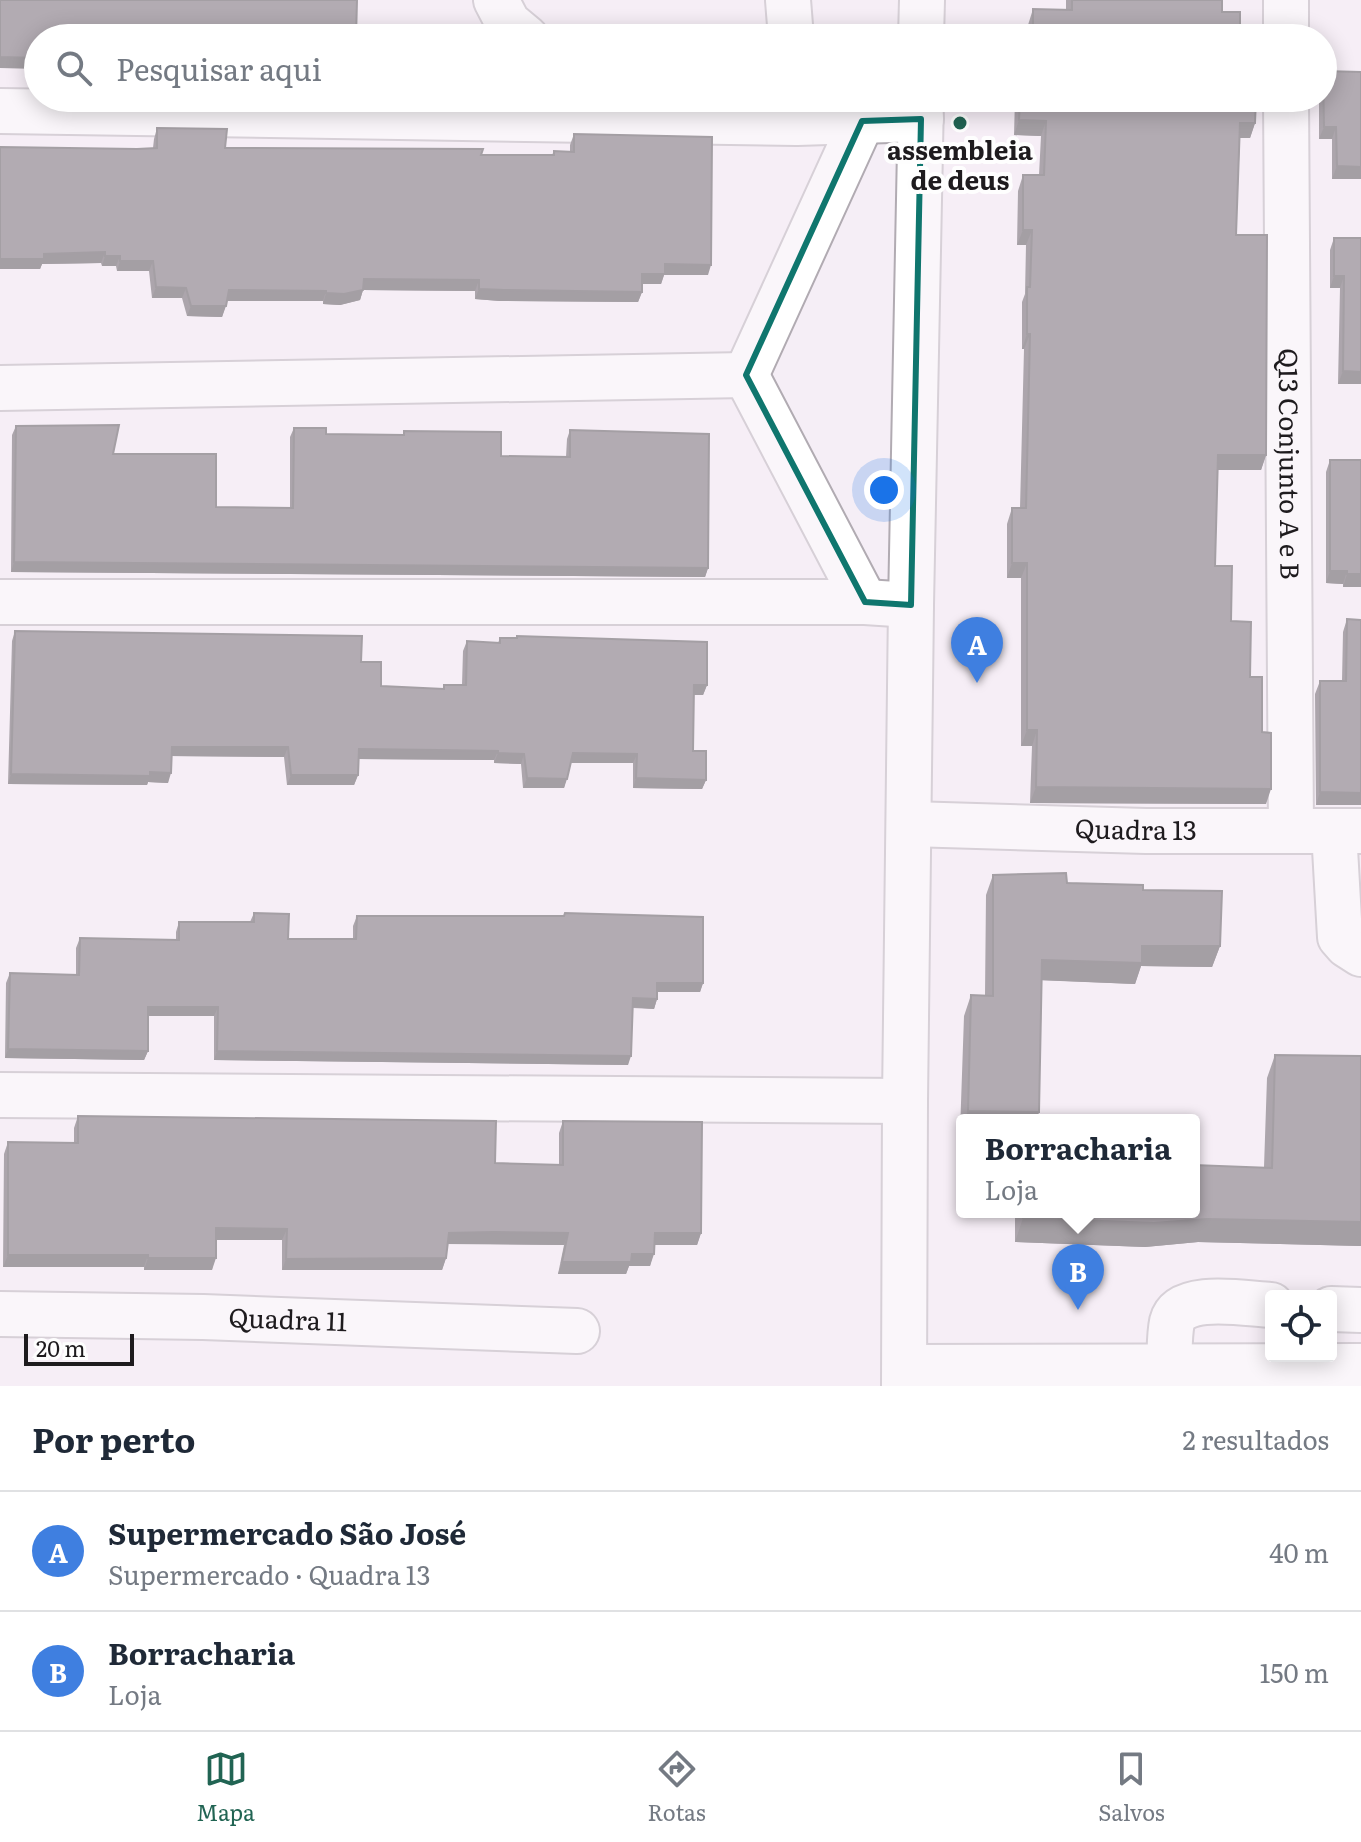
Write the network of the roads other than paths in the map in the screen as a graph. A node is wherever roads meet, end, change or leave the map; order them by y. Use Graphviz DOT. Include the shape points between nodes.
graph roads {
  1 [pos="496,0"];
  2 [pos="788,0"];
  3 [pos="922,0"];
  4 [pos="1286,0"];
  5 [pos="509,24"];
  6 [pos="790,24"];
  7 [pos="921,24"];
  8 [pos="1286,24"];
  9 [pos="0,111"];
  10 [pos="24,111"];
  11 [pos="808,112"];
  12 [pos="906,112"];
  13 [pos="921,112"];
  14 [pos="1286,112"];
  15 [pos="862,121"];
  16 [pos="746,375"];
  17 [pos="0,388"];
  18 [pos="0,602"];
  19 [pos="865,602"];
  20 [pos="911,605"];
  21 [pos="910,824"];
  22 [pos="1291,829"];
  23 [pos="1348,831"];
  24 [pos="1361,954"];
  25 [pos="0,1095"];
  26 [pos="905,1101"];
  27 [pos="1265,1305"];
  28 [pos="1337,1309"];
  29 [pos="1361,1310"];
  30 [pos="0,1314"];
  31 [pos="577,1331"];
  32 [pos="1361,1366"];
  33 [pos="1169,1367"];
  34 [pos="1282,1375"];
  35 [pos="904,1376"];
  1 -- 5 [label="street"];
  2 -- 6 [label="street"];
  3 -- 7 [label="street"];
  4 -- 8 [label="street"];
  9 -- 10 [label="street"];
  11 -- 15 [label="street"];
  12 -- 15 [label="street"];
  13 -- 20 [label="street"];
  14 -- 22 [label="street, Q13 Conjunto A e B"];
  15 -- 16 [label="street"];
  16 -- 17 [label="street"];
  16 -- 19 [label="street"];
  18 -- 19 [label="street"];
  19 -- 20 [label="street"];
  20 -- 21 [label="street"];
  21 -- 22 [label="street, Quadra 13"];
  21 -- 26 [label="street"];
  22 -- 23 [label="street, Quadra 13"];
  23 -- 24 [label="street" via="1340,937"];
  25 -- 26 [label="street"];
  26 -- 35 [label="street"];
  27 -- 33 [label="street" via="1183,1305 1172,1320"];
  28 -- 29 [label="street"];
  30 -- 31 [label="street, Quadra 11"];
  32 -- 34 [label="street"];
  33 -- 34 [label="street"];
  33 -- 35 [label="street"];
}
